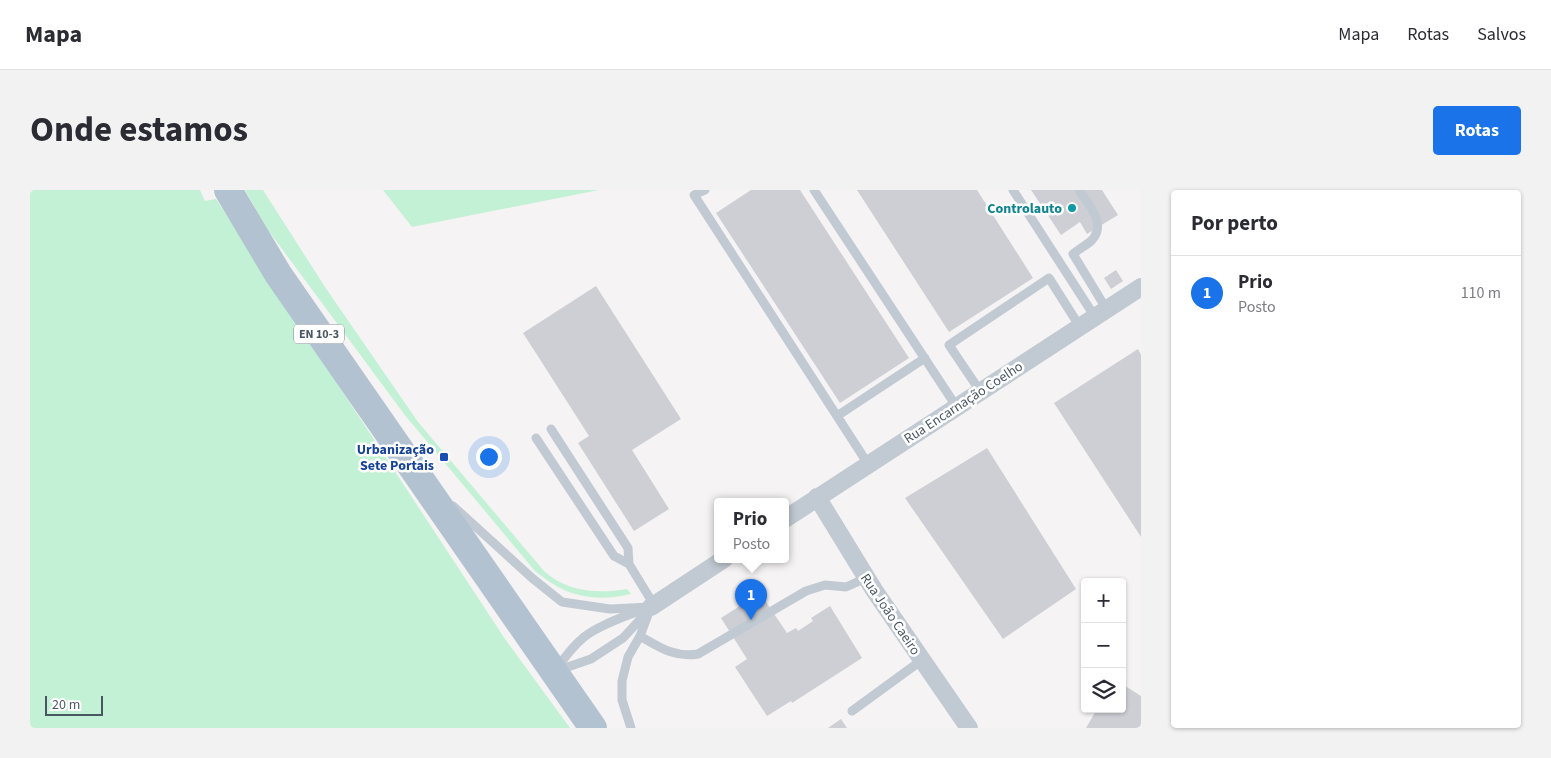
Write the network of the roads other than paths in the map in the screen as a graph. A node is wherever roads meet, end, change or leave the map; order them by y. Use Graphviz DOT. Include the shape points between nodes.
graph roads {
  1 [pos="228,190"];
  2 [pos="705,190"];
  3 [pos="814,190"];
  4 [pos="1012,190"];
  5 [pos="1079,190"];
  6 [pos="1073,254"];
  7 [pos="1060,262"];
  8 [pos="1141,287"];
  9 [pos="1101,314"];
  10 [pos="1080,327"];
  11 [pos="925,358"];
  12 [pos="980,391"];
  13 [pos="956,406"];
  14 [pos="837,416"];
  15 [pos="551,428"];
  16 [pos="536,438"];
  17 [pos="868,464"];
  18 [pos="417,474"];
  19 [pos="817,497"];
  20 [pos="789,515"];
  21 [pos="718,563"];
  22 [pos="629,564"];
  23 [pos="866,578"];
  24 [pos="653,606"];
  25 [pos="640,636"];
  26 [pos="922,660"];
  27 [pos="554,672"];
  28 [pos="852,711"];
  29 [pos="593,728"];
  30 [pos="631,728"];
  31 [pos="969,728"];
  1 -- 18 [label="main road, EN 10-3" via="278,274"];
  2 -- 14 [label="lane" via="694,195"];
  3 -- 11 [label="lane"];
  4 -- 7 [label="lane"];
  5 -- 6 [label="lane" via="1098,222 1098,230 1092,240"];
  6 -- 7 [label="lane"];
  6 -- 9 [label="lane"];
  7 -- 9 [label="lane"];
  8 -- 9 [label="street, Rua Encarnação Coelho"];
  9 -- 10 [label="street, Rua Encarnação Coelho"];
  10 -- 12 [label="street, Rua Encarnação Coelho"];
  10 -- 12 [label="lane" via="1049,278 949,345"];
  11 -- 13 [label="lane"];
  11 -- 14 [label="lane"];
  12 -- 13 [label="street, Rua Encarnação Coelho"];
  13 -- 17 [label="street, Rua Encarnação Coelho"];
  14 -- 17 [label="lane"];
  15 -- 22 [label="lane" via="628,548"];
  16 -- 22 [label="lane" via="614,556"];
  17 -- 19 [label="street, Rua Encarnação Coelho"];
  18 -- 24 [label="lane" via="562,602 610,609"];
  18 -- 27 [label="main road, EN 10-3"];
  19 -- 20 [label="street, Rua Encarnação Coelho"];
  19 -- 23 [label="street, Rua João Caeiro"];
  21 -- 24 [label="street"];
  22 -- 24 [label="lane"];
  23 -- 25 [label="lane" via="846,587 825,585 806,591 698,654 675,654"];
  23 -- 26 [label="street, Rua João Caeiro"];
  24 -- 25 [label="lane"];
  24 -- 27 [label="lane" via="624,638 591,659"];
  24 -- 27 [label="lane" via="585,636"];
  25 -- 30 [label="lane" via="628,657 622,681 622,700"];
  26 -- 28 [label="lane"];
  26 -- 31 [label="street, Rua João Caeiro"];
  27 -- 29 [label="main road, EN 10-3"];
}
